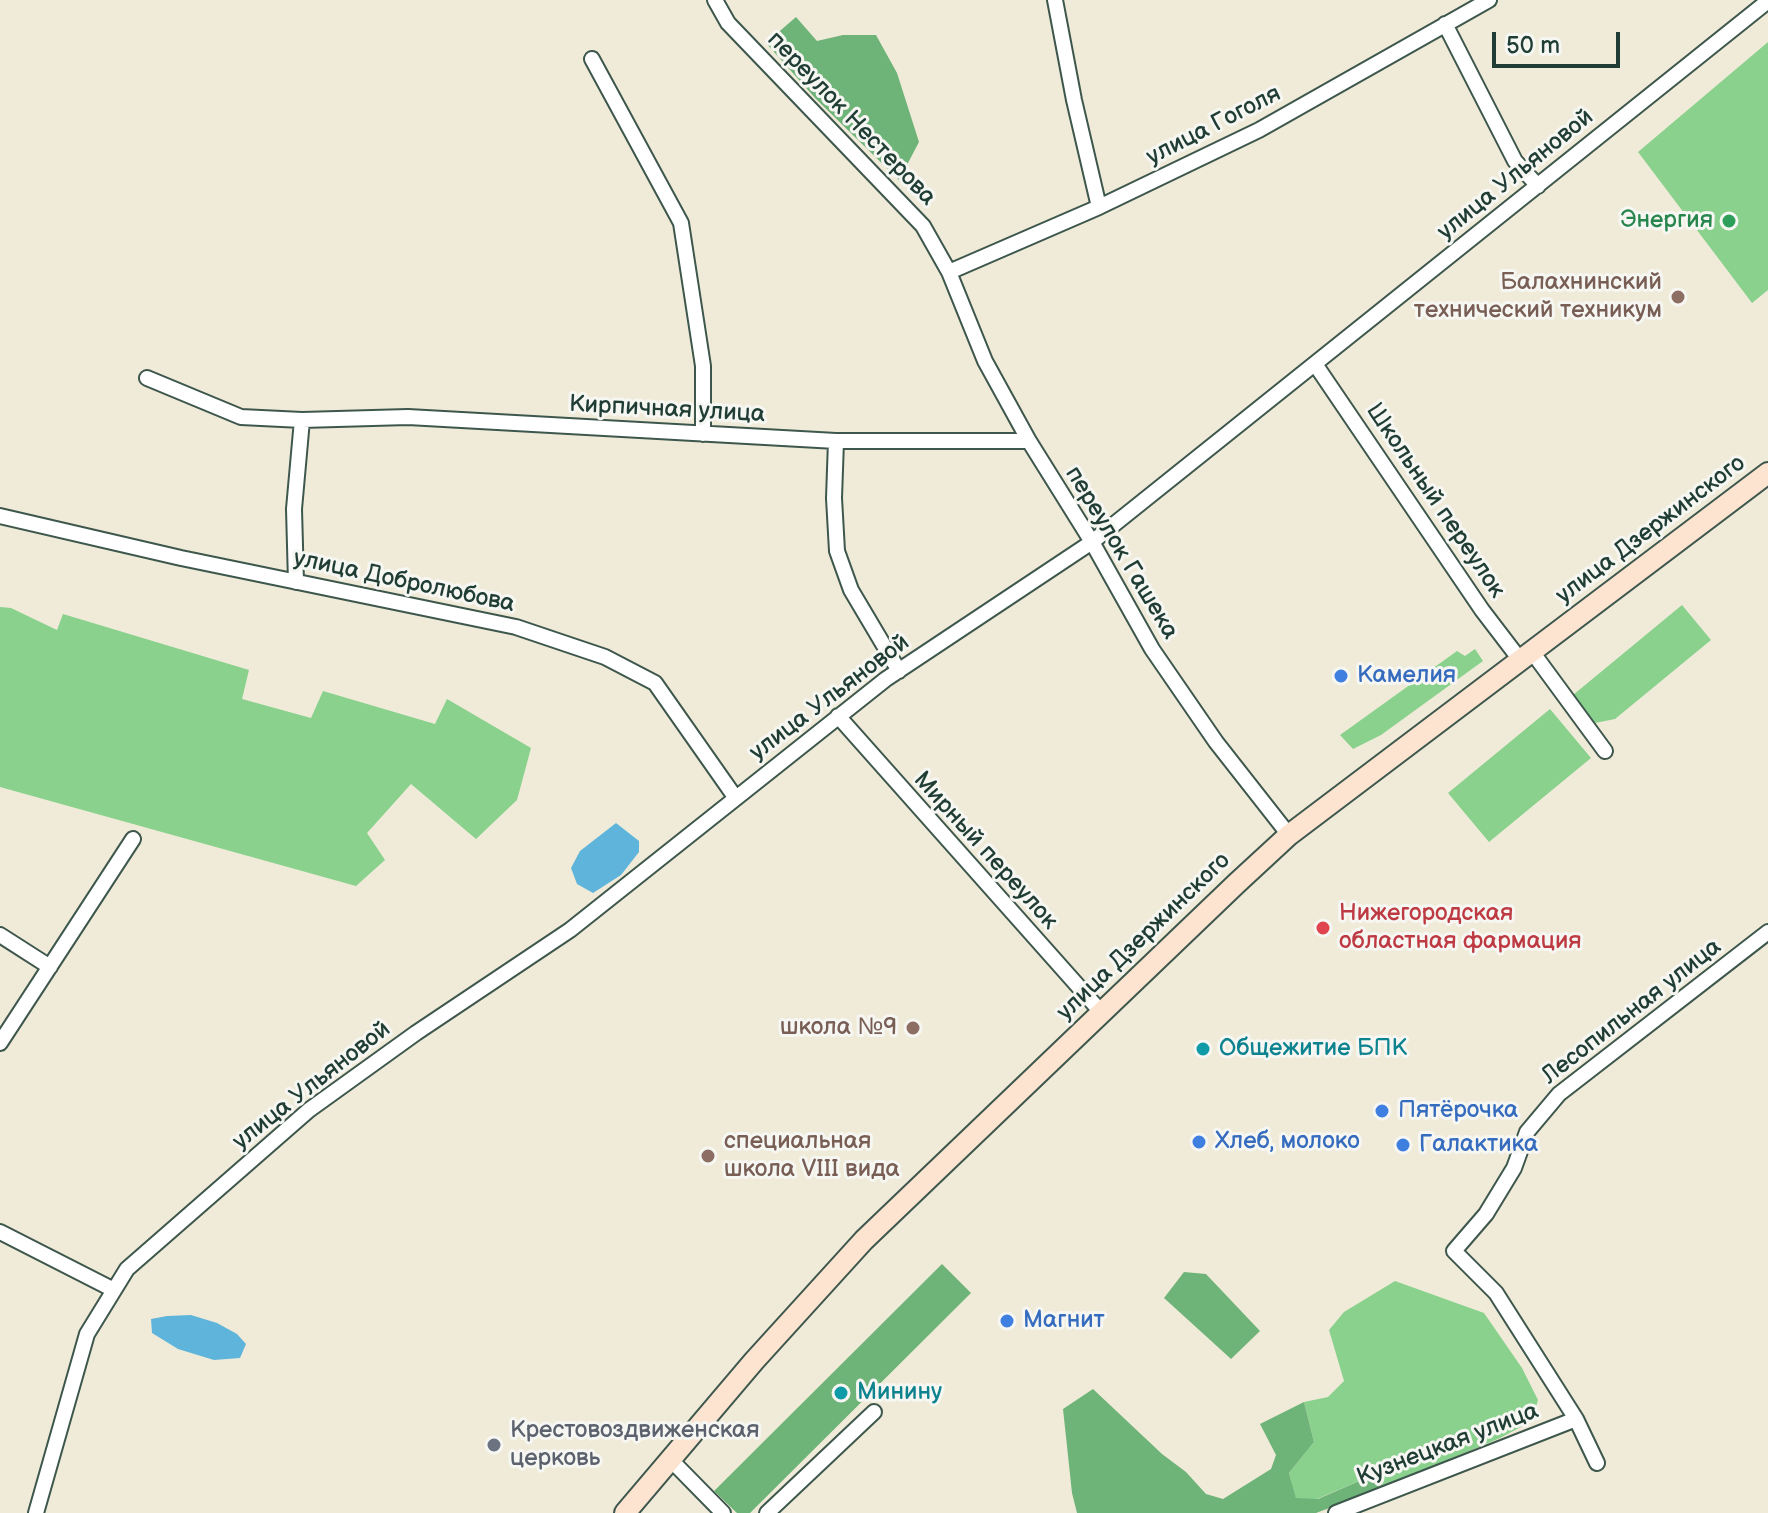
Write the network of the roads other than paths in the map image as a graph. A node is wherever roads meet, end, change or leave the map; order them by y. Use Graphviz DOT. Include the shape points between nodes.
graph roads {
  1 [pos="715,0"];
  2 [pos="1055,0"];
  3 [pos="1489,0"];
  4 [pos="1768,1"];
  5 [pos="1445,24"];
  6 [pos="592,59"];
  7 [pos="1538,186"];
  8 [pos="1099,207"];
  9 [pos="949,272"];
  10 [pos="1315,364"];
  11 [pos="147,378"];
  12 [pos="302,420"];
  13 [pos="703,434"];
  14 [pos="836,441"];
  15 [pos="1029,441"];
  16 [pos="1768,473"];
  17 [pos="0,516"];
  18 [pos="1092,542"];
  19 [pos="296,582"];
  20 [pos="1527,657"];
  21 [pos="899,671"];
  22 [pos="838,716"];
  23 [pos="1605,751"];
  24 [pos="735,797"];
  25 [pos="1289,835"];
  26 [pos="133,839"];
  27 [pos="1768,932"];
  28 [pos="0,935"];
  29 [pos="50,967"];
  30 [pos="1102,1013"];
  31 [pos="0,1043"];
  32 [pos="0,1232"];
  33 [pos="114,1290"];
  34 [pos="874,1412"];
  35 [pos="1576,1419"];
  36 [pos="671,1460"];
  37 [pos="1597,1463"];
  38 [pos="36,1513"];
  39 [pos="625,1513"];
  40 [pos="723,1513"];
  41 [pos="767,1513"];
  42 [pos="1336,1513"];
  1 -- 9 [label="street, переулок Нестерова" via="728,23 923,226"];
  2 -- 8 [label="street"];
  3 -- 5 [label="street, улица Гоголя"];
  4 -- 7 [label="street, улица Ульяновой"];
  5 -- 7 [label="street" via="1515,161"];
  5 -- 8 [label="street, улица Гоголя" via="1259,130"];
  6 -- 13 [label="street" via="681,223 703,366"];
  7 -- 10 [label="street, улица Ульяновой"];
  8 -- 9 [label="street, улица Гоголя"];
  9 -- 15 [label="street, переулок Гашека" via="985,361"];
  10 -- 18 [label="street, улица Ульяновой"];
  10 -- 20 [label="street, Школьный переулок" via="1482,610"];
  11 -- 12 [label="street, Кирпичная улица" via="241,417"];
  12 -- 13 [label="street, Кирпичная улица" via="408,417"];
  12 -- 19 [label="street" via="294,509"];
  13 -- 14 [label="street, Кирпичная улица"];
  14 -- 15 [label="street, Кирпичная улица"];
  14 -- 21 [label="street" via="837,551 851,590"];
  15 -- 18 [label="street, переулок Гашека"];
  16 -- 20 [label="main road, улица Дзержинского"];
  17 -- 19 [label="street, улица Добролюбова"];
  18 -- 21 [label="street, улица Ульяновой"];
  18 -- 25 [label="street, переулок Гашека" via="1152,649"];
  19 -- 24 [label="street, улица Добролюбова" via="516,627 605,657 655,683"];
  20 -- 23 [label="street, Школьный переулок"];
  20 -- 25 [label="main road, улица Дзержинского"];
  21 -- 22 [label="street, улица Ульяновой"];
  22 -- 24 [label="street, улица Ульяновой"];
  22 -- 30 [label="street, Мирный переулок"];
  24 -- 33 [label="street, улица Ульяновой" via="570,930 309,1110 127,1269"];
  25 -- 30 [label="main road, улица Дзержинского"];
  26 -- 29 [label="street"];
  27 -- 35 [label="street, Лесопильная улица" via="1559,1094 1527,1132 1514,1168 1486,1214 1454,1251 1496,1293"];
  28 -- 29 [label="street"];
  29 -- 31 [label="street"];
  30 -- 36 [label="main road, улица Дзержинского" via="864,1240"];
  32 -- 33 [label="street"];
  33 -- 38 [label="street, улица Ульяновой" via="87,1334"];
  34 -- 41 [label="street"];
  35 -- 37 [label="street"];
  35 -- 42 [label="street, Кузнецкая улица"];
  36 -- 39 [label="main road, улица Дзержинского"];
  36 -- 40 [label="street"];
}
